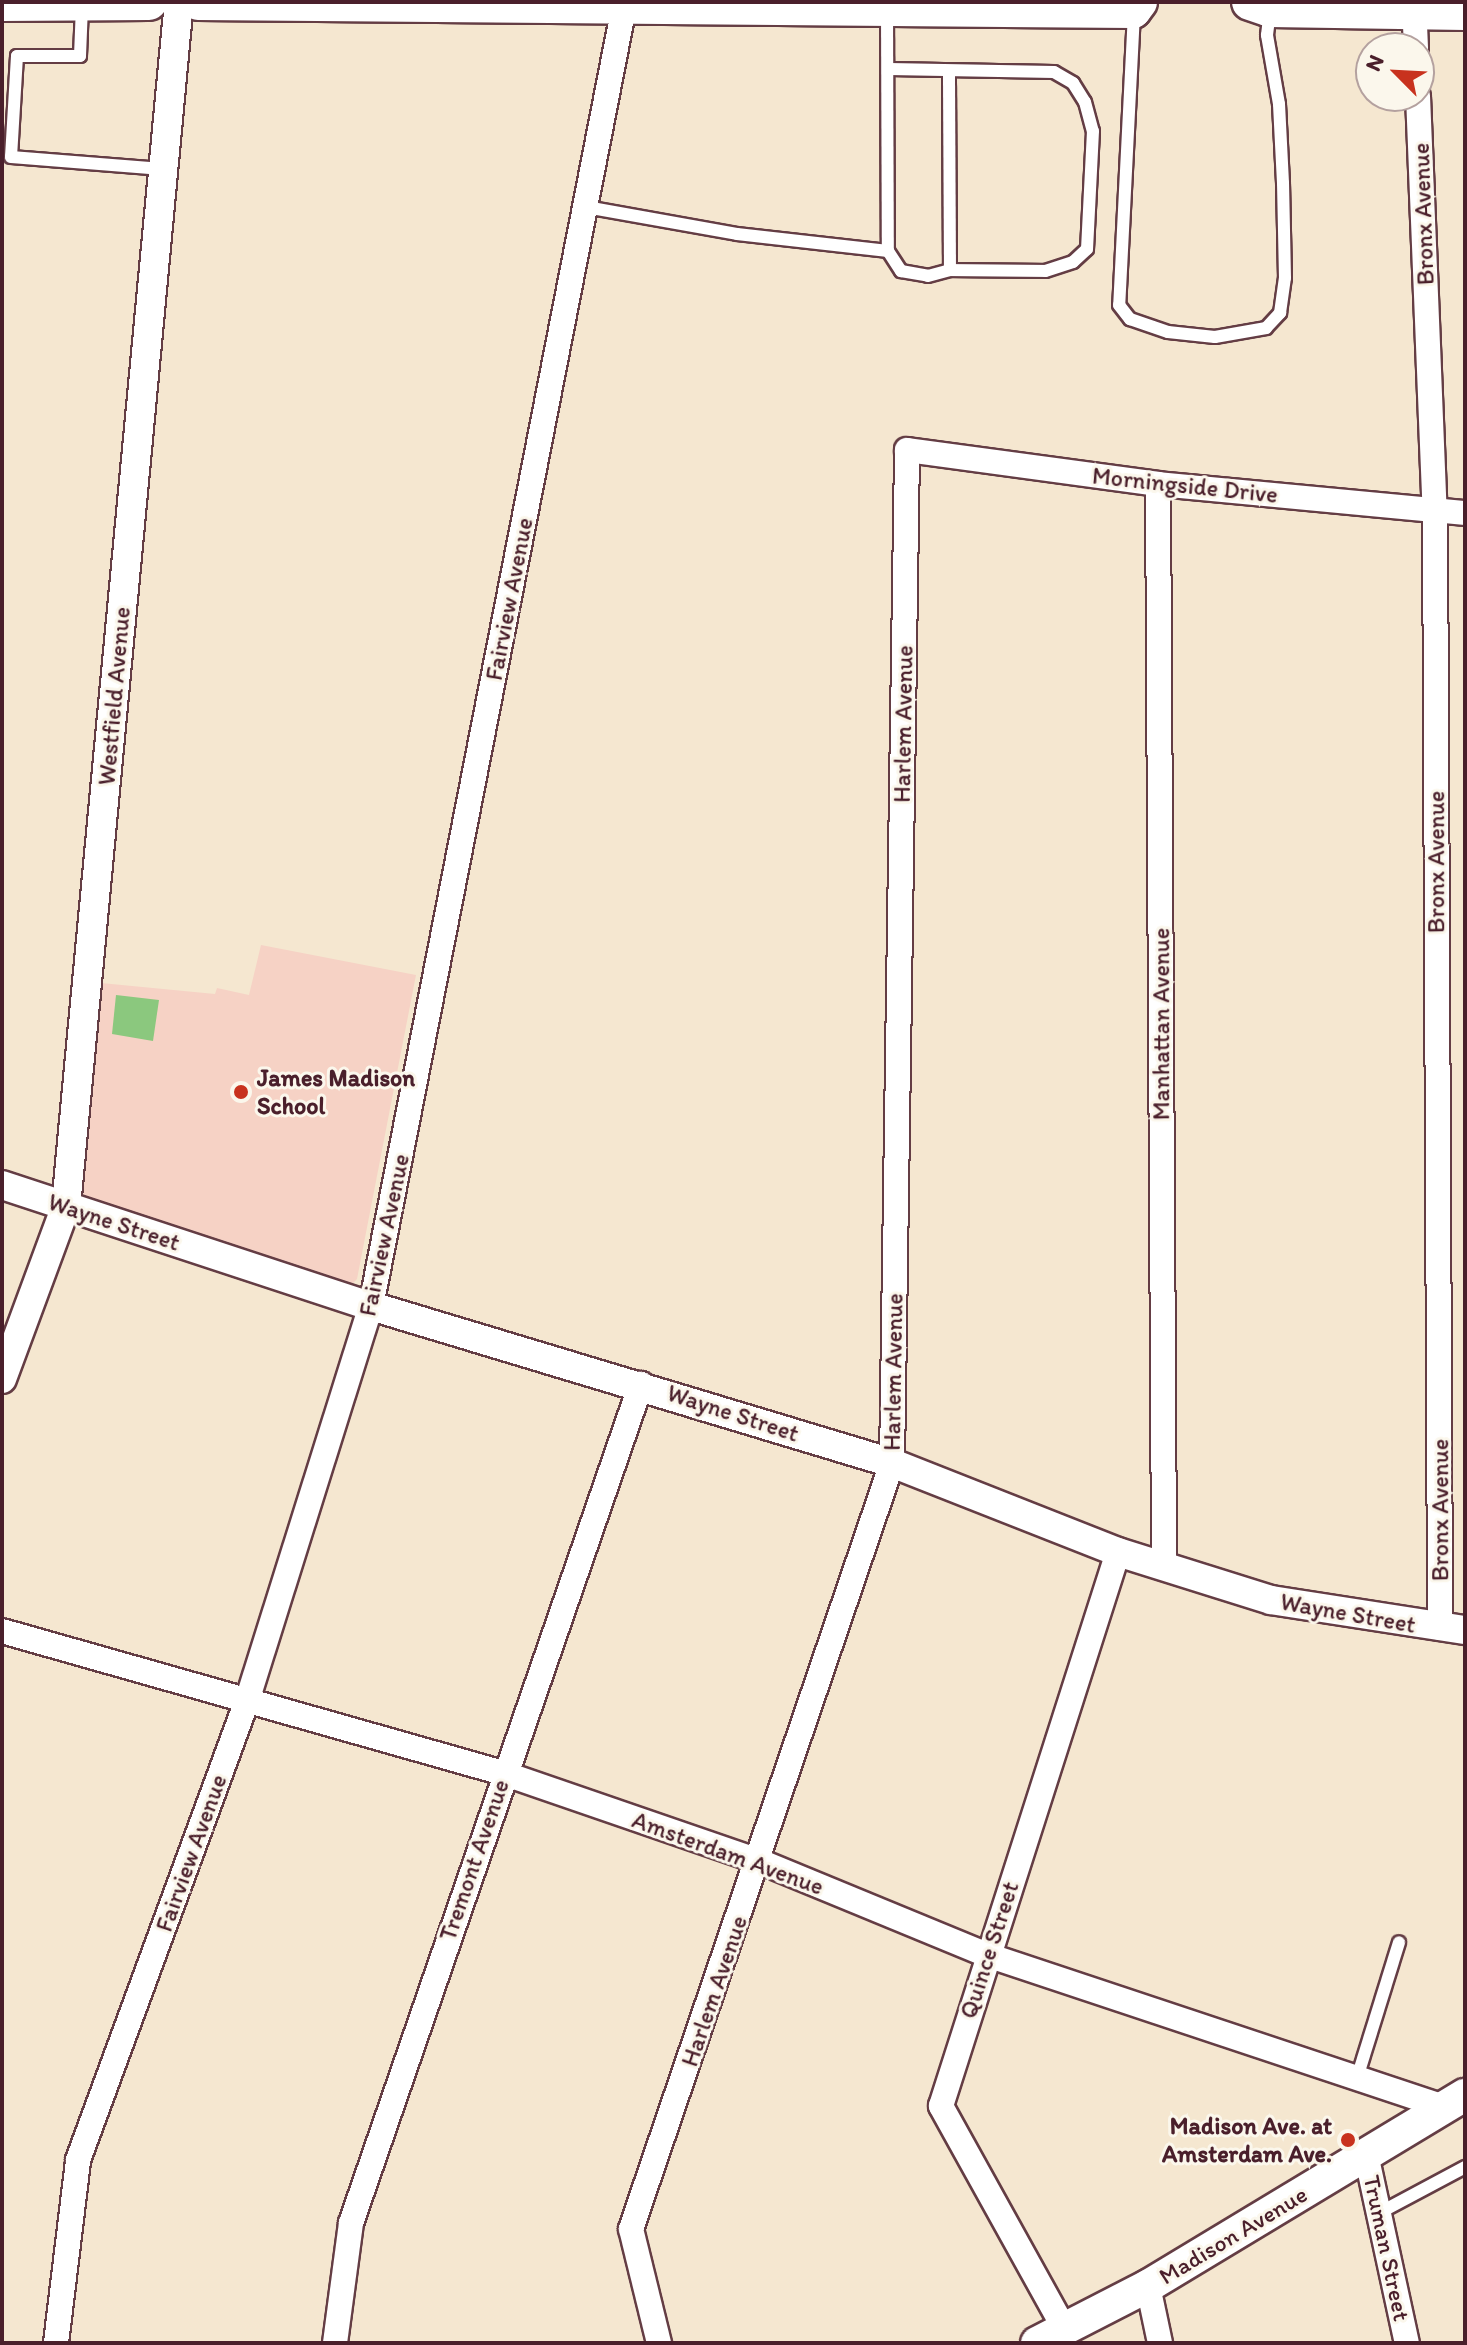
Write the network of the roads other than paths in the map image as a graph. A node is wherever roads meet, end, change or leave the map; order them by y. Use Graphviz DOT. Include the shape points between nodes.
graph roads {
  1 [pos="82,2"];
  2 [pos="149,2"];
  3 [pos="179,2"];
  4 [pos="198,2"];
  5 [pos="2,3"];
  6 [pos="625,5"];
  7 [pos="1136,6"];
  8 [pos="1260,6"];
  9 [pos="879,7"];
  10 [pos="1414,7"];
  11 [pos="1465,12"];
  12 [pos="1415,32"];
  13 [pos="889,69"];
  14 [pos="949,71"];
  15 [pos="1419,112"];
  16 [pos="163,169"];
  17 [pos="586,207"];
  18 [pos="888,251"];
  19 [pos="950,270"];
  20 [pos="907,450"];
  21 [pos="1158,484"];
  22 [pos="1435,511"];
  23 [pos="1465,513"];
  24 [pos="2,1185"];
  25 [pos="66,1206"];
  26 [pos="371,1306"];
  27 [pos="2,1379"];
  28 [pos="641,1384"];
  29 [pos="892,1463"];
  30 [pos="1118,1552"];
  31 [pos="1164,1564"];
  32 [pos="1452,1629"];
  33 [pos="2,1631"];
  34 [pos="248,1698"];
  35 [pos="503,1773"];
  36 [pos="759,1861"];
  37 [pos="1399,1942"];
  38 [pos="987,1955"];
  39 [pos="1357,2078"];
  40 [pos="1454,2101"];
  41 [pos="1366,2154"];
  42 [pos="1465,2167"];
  43 [pos="1379,2213"];
  44 [pos="1148,2286"];
  45 [pos="1050,2336"];
  46 [pos="56,2343"];
  47 [pos="335,2343"];
  48 [pos="659,2343"];
  49 [pos="1160,2343"];
  50 [pos="1407,2343"];
  1 -- 2 [label="main road"];
  1 -- 5 [label="main road"];
  1 -- 16 [label="lane" via="80,56 17,56 11,157"];
  3 -- 16 [label="street, Westfield Avenue"];
  4 -- 6 [label="main road"];
  6 -- 9 [label="main road"];
  6 -- 17 [label="street, Fairview Avenue"];
  7 -- 8 [label="lane" via="1119,305 1130,319 1168,332 1215,337 1266,328 1280,313 1285,278 1279,104"];
  7 -- 9 [label="main road"];
  8 -- 10 [label="main road"];
  9 -- 13 [label="lane"];
  10 -- 11 [label="main road"];
  10 -- 12 [label="street"];
  13 -- 14 [label="lane"];
  13 -- 18 [label="lane"];
  14 -- 19 [label="lane"];
  14 -- 19 [label="lane" via="1054,72 1073,83 1093,131 1087,249 1073,262 1045,271"];
  15 -- 22 [label="street, Bronx Avenue"];
  16 -- 25 [label="street, Westfield Avenue"];
  17 -- 18 [label="lane" via="652,222"];
  17 -- 26 [label="street, Fairview Avenue"];
  18 -- 19 [label="lane" via="901,271 928,276"];
  20 -- 21 [label="street, Morningside Drive"];
  20 -- 29 [label="street, Harlem Avenue"];
  21 -- 22 [label="street, Morningside Drive"];
  21 -- 31 [label="street, Manhattan Avenue"];
  22 -- 23 [label="street, Morningside Drive"];
  22 -- 32 [label="street, Bronx Avenue"];
  24 -- 25 [label="street, Wayne Street"];
  25 -- 26 [label="street, Wayne Street"];
  25 -- 27 [label="street, Westfield Avenue"];
  26 -- 28 [label="street, Wayne Street"];
  26 -- 34 [label="street, Fairview Avenue"];
  28 -- 29 [label="street, Wayne Street"];
  28 -- 35 [label="street, Tremont Avenue"];
  29 -- 30 [label="street, Wayne Street"];
  29 -- 36 [label="street, Harlem Avenue"];
  30 -- 31 [label="street, Wayne Street"];
  30 -- 38 [label="street, Quince Street"];
  31 -- 32 [label="street, Wayne Street" via="1271,1600"];
  33 -- 34 [label="street, Amsterdam Avenue"];
  34 -- 35 [label="street, Amsterdam Avenue"];
  34 -- 46 [label="street, Fairview Avenue" via="78,2160"];
  35 -- 36 [label="street, Amsterdam Avenue"];
  35 -- 47 [label="street, Tremont Avenue" via="351,2223"];
  36 -- 38 [label="street, Amsterdam Avenue"];
  36 -- 48 [label="street, Harlem Avenue" via="631,2229"];
  37 -- 39 [label="lane"];
  38 -- 39 [label="street, Amsterdam Avenue"];
  38 -- 45 [label="street, Quince Street" via="941,2106"];
  39 -- 40 [label="street, Amsterdam Avenue"];
  40 -- 41 [label="main road, Madison Avenue"];
  41 -- 43 [label="street, Truman Street"];
  41 -- 44 [label="main road, Madison Avenue"];
  42 -- 43 [label="lane"];
  43 -- 50 [label="street, Truman Street"];
  44 -- 45 [label="main road, Madison Avenue"];
  44 -- 49 [label="street"];
}
